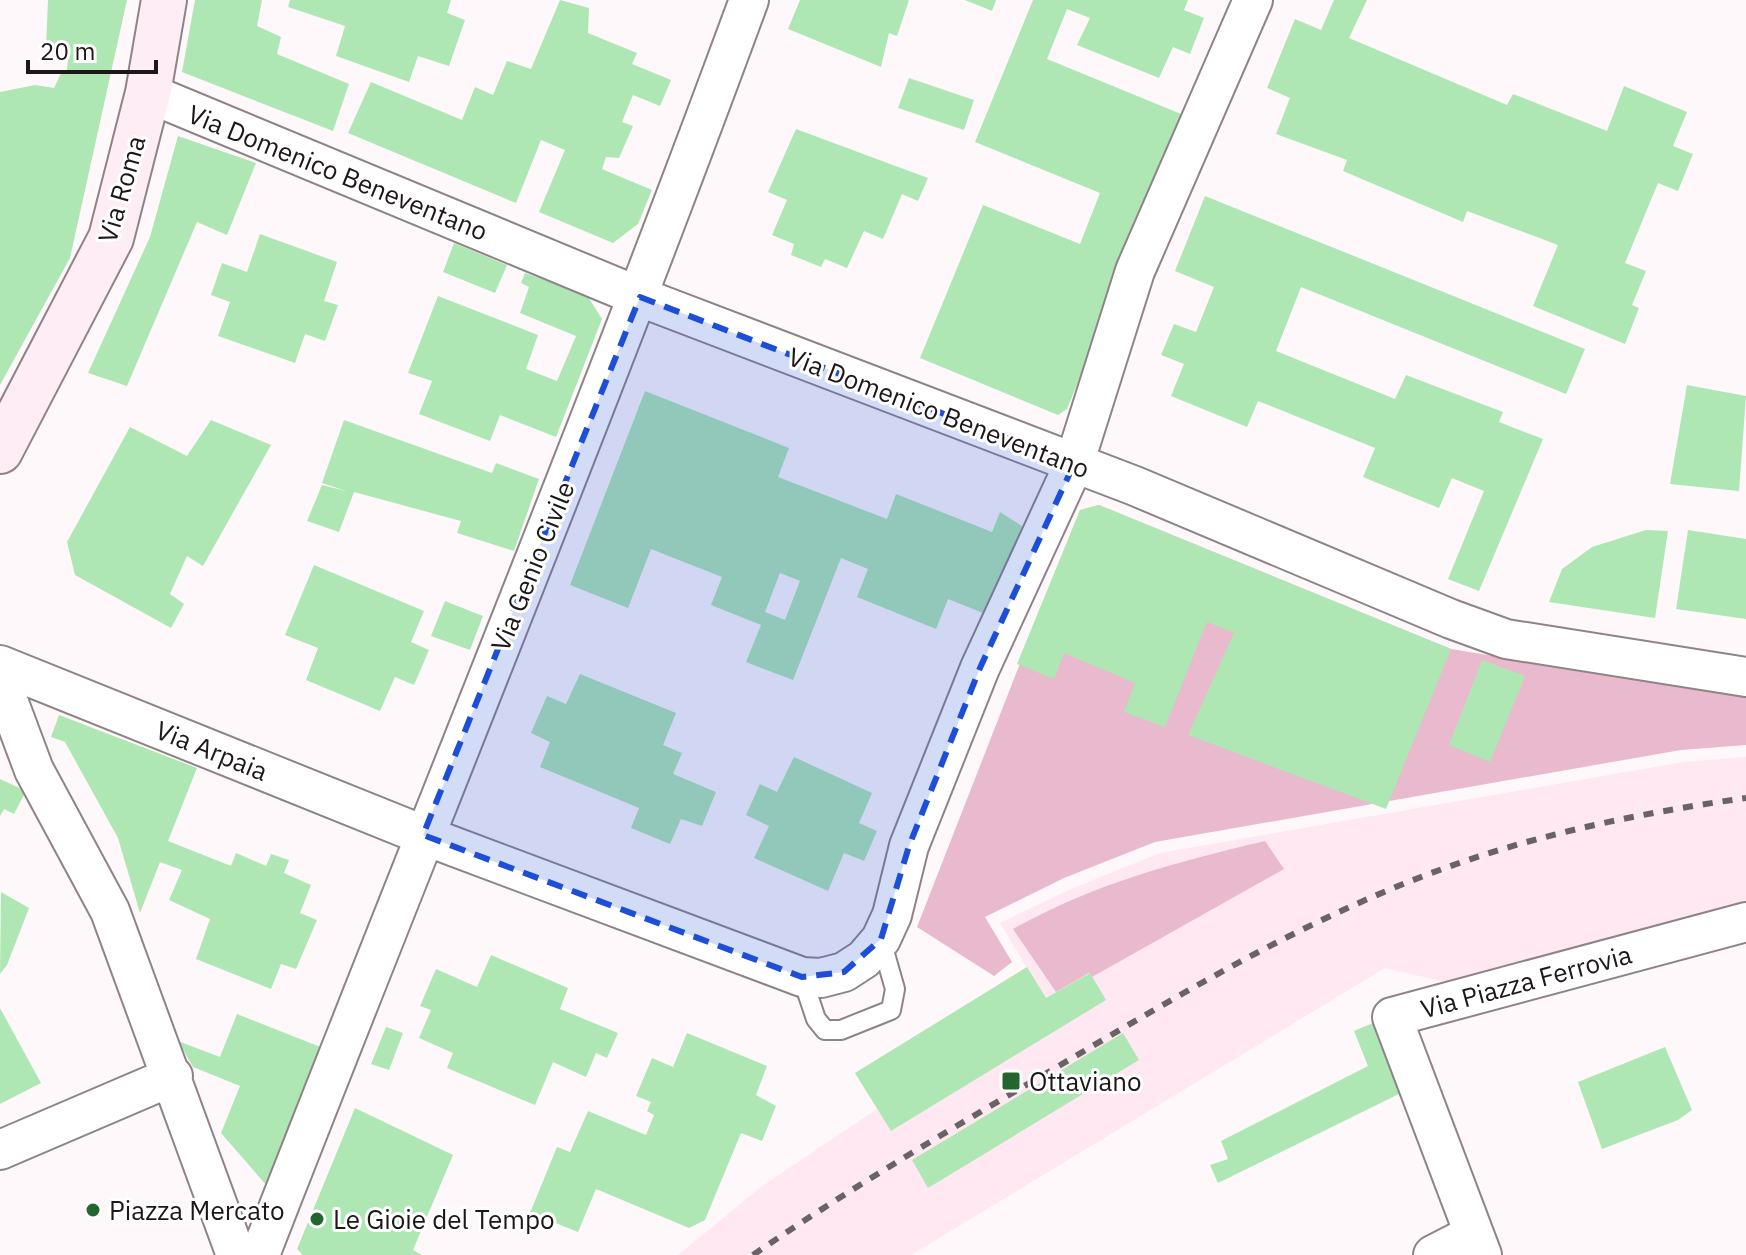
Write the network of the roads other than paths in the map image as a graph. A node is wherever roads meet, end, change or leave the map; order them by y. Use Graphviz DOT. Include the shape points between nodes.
graph roads {
  1 [pos="164,0"];
  2 [pos="749,0"];
  3 [pos="1253,0"];
  4 [pos="148,93"];
  5 [pos="640,297"];
  6 [pos="0,451"];
  7 [pos="1074,464"];
  8 [pos="0,665"];
  9 [pos="1746,677"];
  10 [pos="0,679"];
  11 [pos="423,835"];
  12 [pos="1746,922"];
  13 [pos="881,939"];
  14 [pos="802,977"];
  15 [pos="173,1076"];
  16 [pos="0,1150"];
  17 [pos="1478,1244"];
  18 [pos="251,1250"];
  19 [pos="1433,1255"];
  1 -- 4 [label="main road, Via Roma"];
  2 -- 5 [label="street, Via Genio Civile"];
  3 -- 7 [label="street" via="1135,271"];
  4 -- 5 [label="street, Via Domenico Beneventano"];
  4 -- 6 [label="main road, Via Roma" via="111,238"];
  5 -- 7 [label="street, Via Domenico Beneventano"];
  5 -- 11 [label="street, Via Genio Civile"];
  7 -- 9 [label="street, Via Domenico Beneventano" via="1506,639"];
  7 -- 13 [label="street" via="980,668 909,846"];
  8 -- 11 [label="street, Via Arpaia"];
  10 -- 15 [label="street" via="34,770 110,911"];
  11 -- 14 [label="street, Via Arpaia"];
  11 -- 18 [label="street, Via Genio Civile"];
  12 -- 17 [label="street, Via Piazza Ferrovia" via="1392,1017"];
  13 -- 14 [label="street" via="844,972"];
  13 -- 14 [label="lane" via="895,989 891,1010 841,1030 825,1030"];
  15 -- 16 [label="street"];
  15 -- 18 [label="street"];
  17 -- 19 [label="street"];
}
